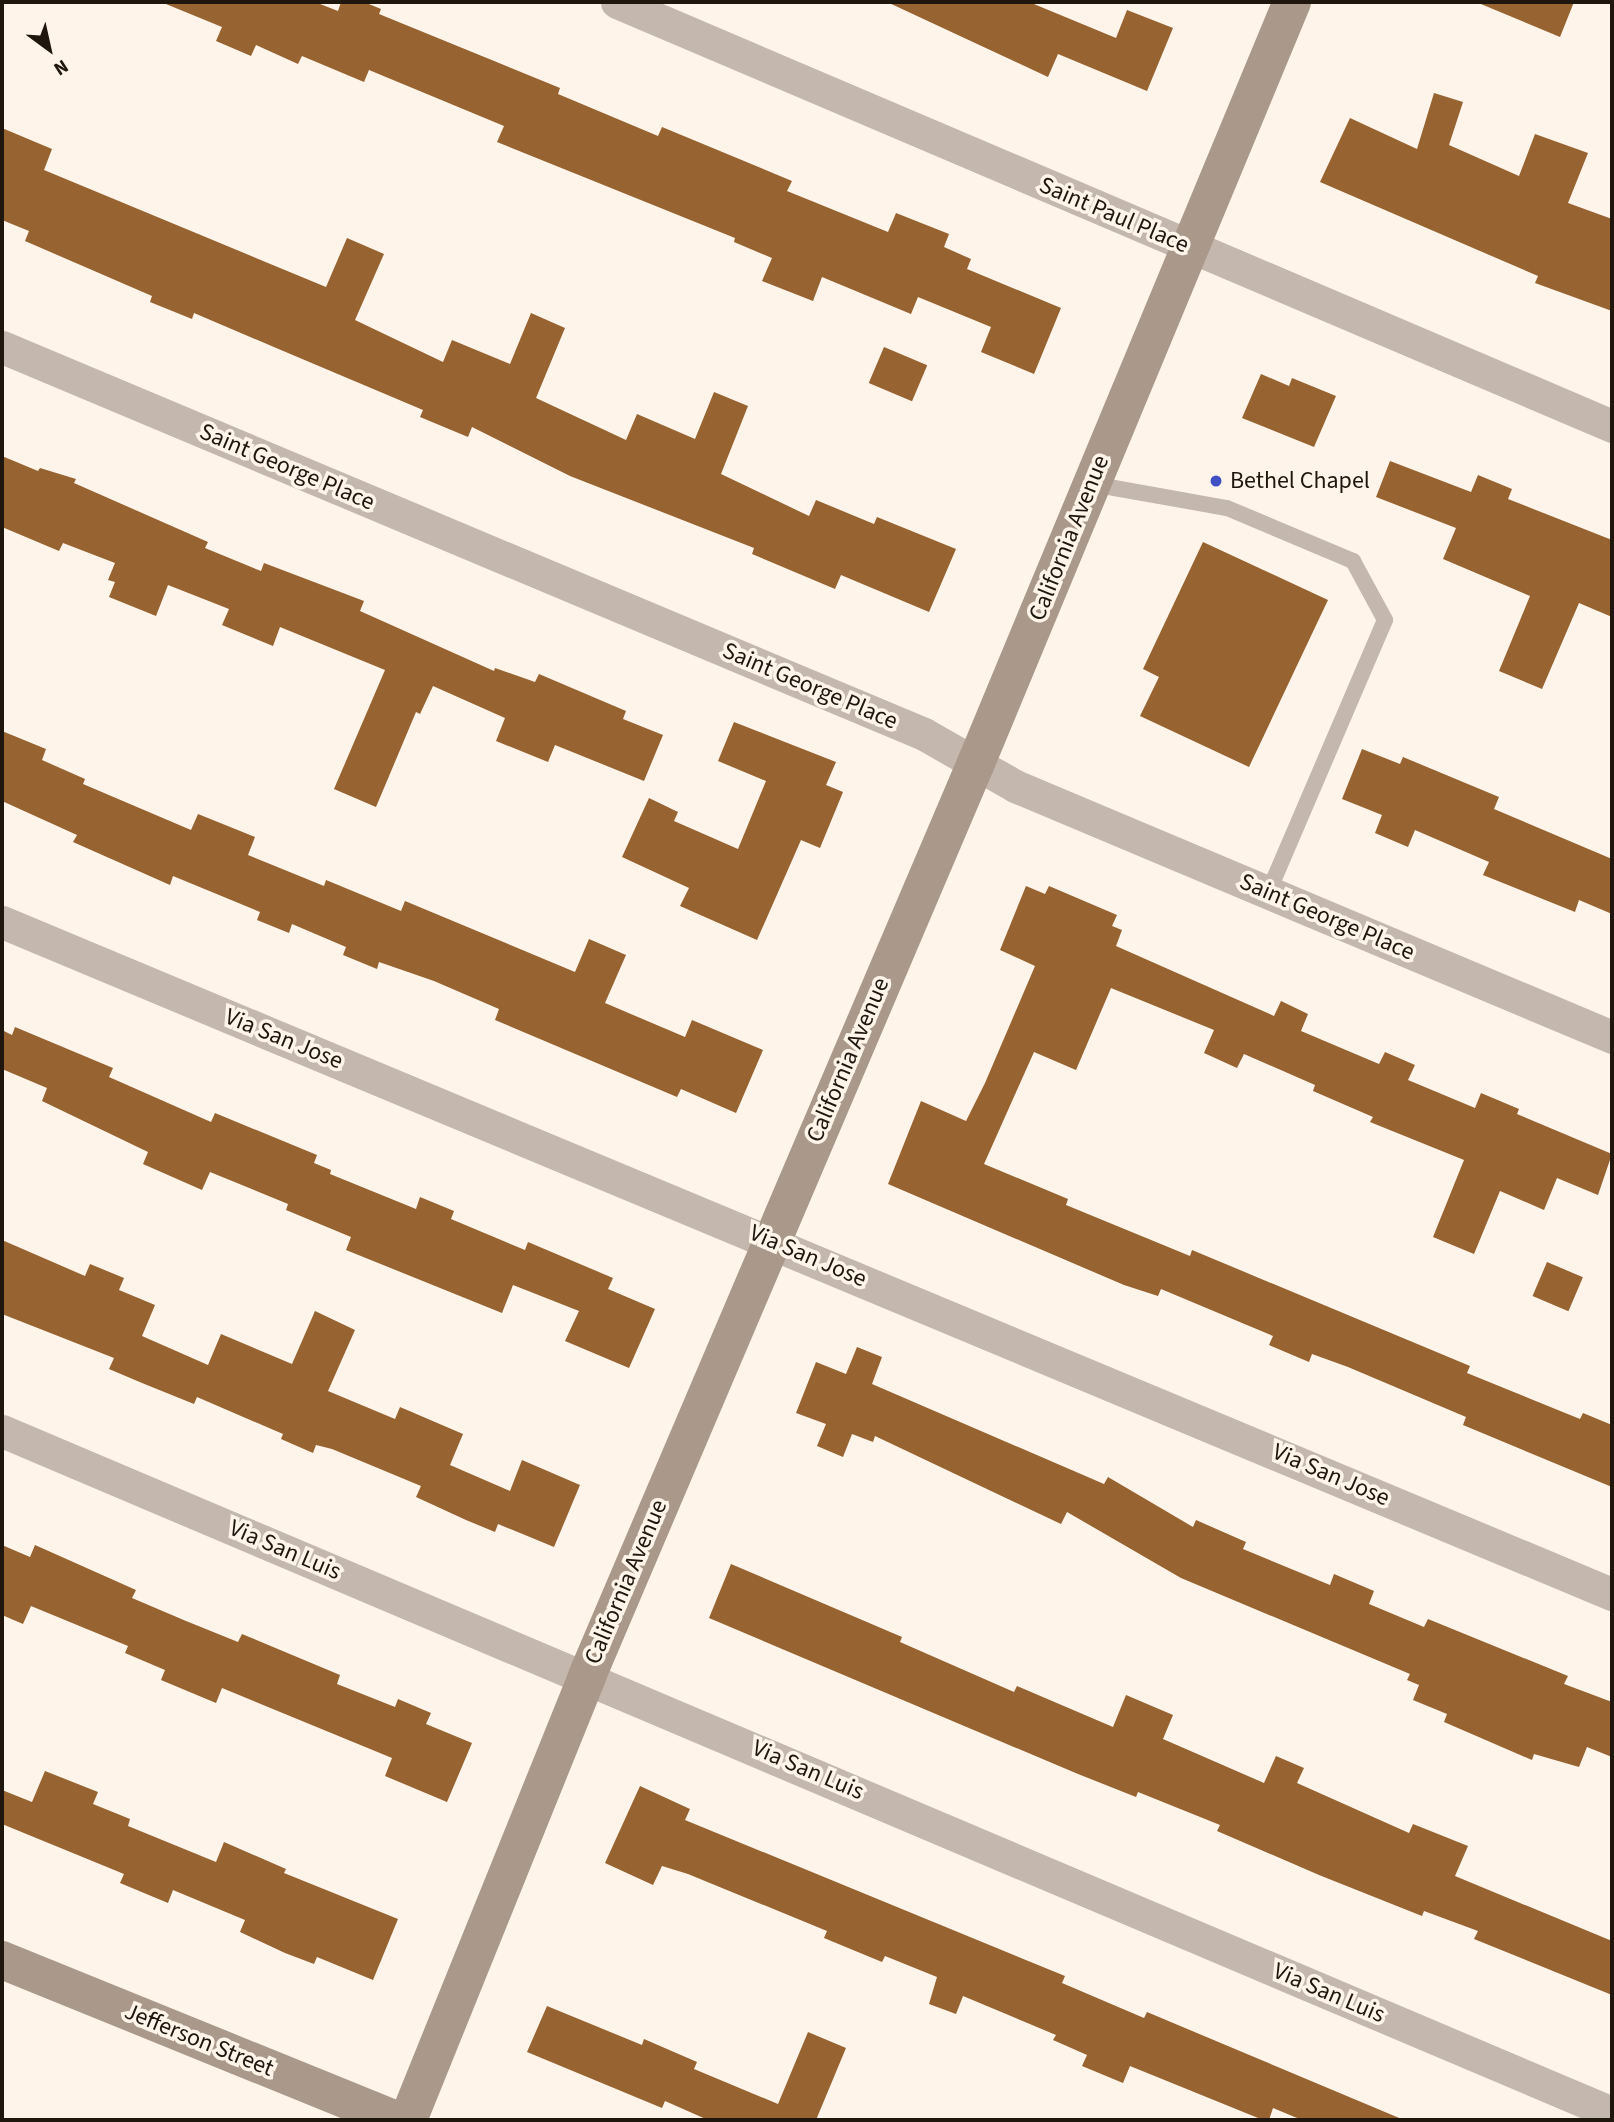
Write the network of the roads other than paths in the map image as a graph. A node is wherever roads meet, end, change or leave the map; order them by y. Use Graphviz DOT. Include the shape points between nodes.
graph roads {
  1 [pos="617,2"];
  2 [pos="1292,2"];
  3 [pos="1189,248"];
  4 [pos="2,347"];
  5 [pos="1612,426"];
  6 [pos="1092,484"];
  7 [pos="976,764"];
  8 [pos="1268,893"];
  9 [pos="2,922"];
  10 [pos="1612,1037"];
  11 [pos="770,1240"];
  12 [pos="2,1431"];
  13 [pos="1612,1594"];
  14 [pos="587,1676"];
  15 [pos="2,1960"];
  16 [pos="1612,2113"];
  17 [pos="396,2120"];
  18 [pos="408,2120"];
  1 -- 3 [label="street, Saint Paul Place"];
  2 -- 3 [label="main road, California Avenue"];
  3 -- 5 [label="street, Saint Paul Place"];
  3 -- 6 [label="main road, California Avenue"];
  4 -- 7 [label="street, Saint George Place" via="924,734"];
  6 -- 7 [label="main road, California Avenue"];
  6 -- 8 [label="lane" via="1227,509 1353,561 1385,620"];
  7 -- 8 [label="street, Saint George Place" via="1015,786"];
  7 -- 11 [label="main road, California Avenue"];
  8 -- 10 [label="street, Saint George Place"];
  9 -- 11 [label="street, Via San Jose"];
  11 -- 13 [label="street, Via San Jose"];
  11 -- 14 [label="main road, California Avenue"];
  12 -- 14 [label="street, Via San Luis"];
  14 -- 16 [label="street, Via San Luis"];
  14 -- 18 [label="main road, California Avenue"];
  15 -- 17 [label="main road, Jefferson Street"];
}
